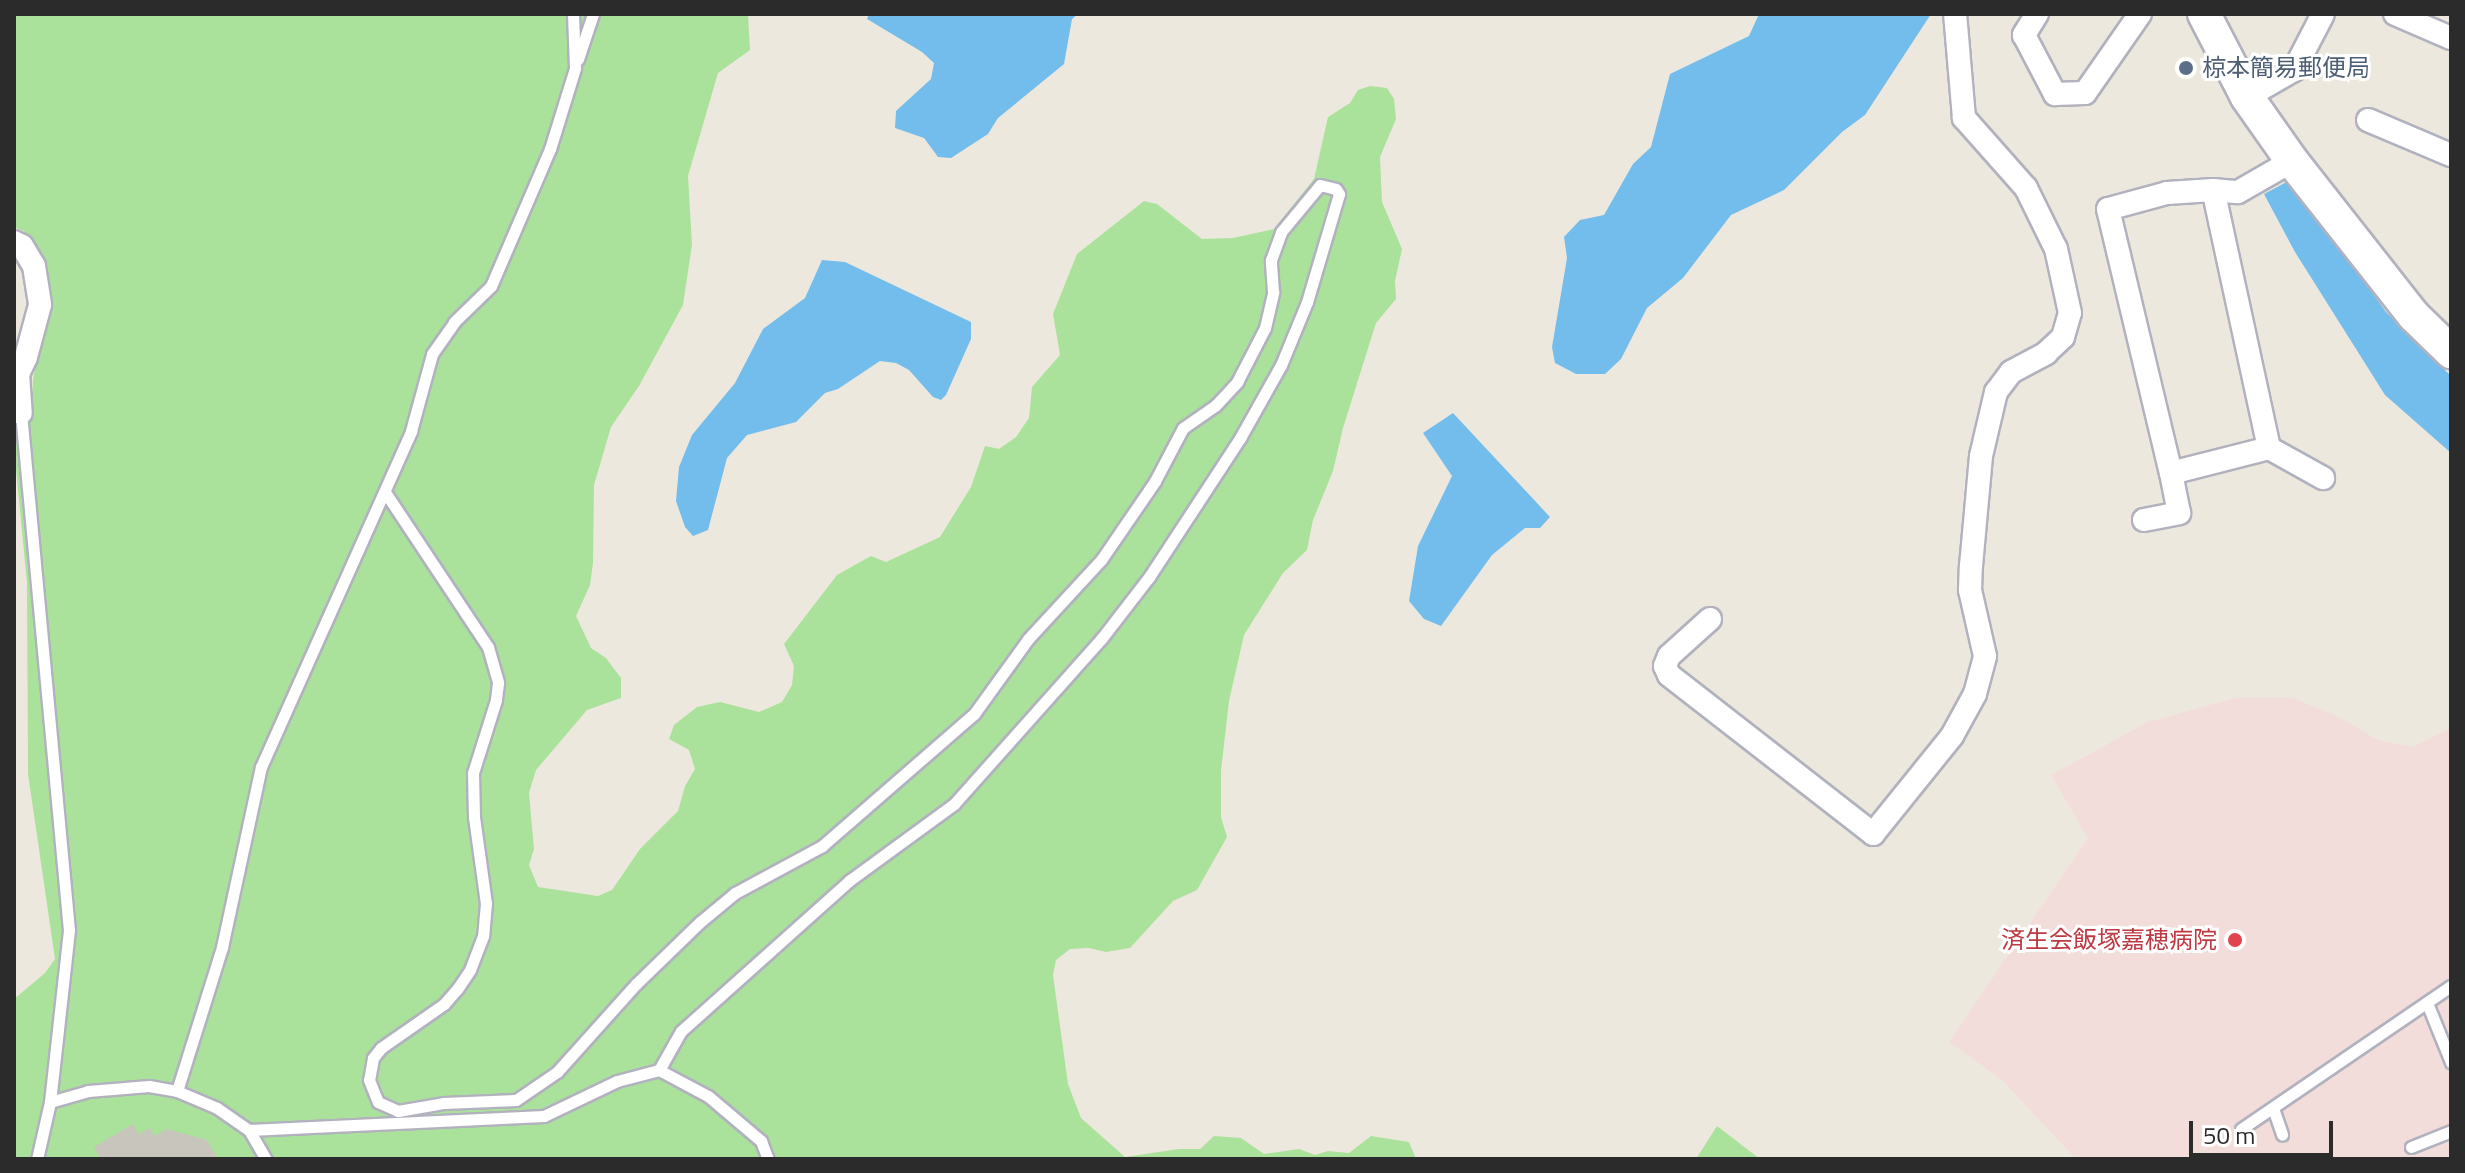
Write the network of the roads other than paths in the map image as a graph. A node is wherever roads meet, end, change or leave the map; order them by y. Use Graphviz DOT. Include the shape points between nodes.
graph roads {
  1 [pos="573,14"];
  2 [pos="593,14"];
  3 [pos="1955,14"];
  4 [pos="2037,14"];
  5 [pos="2140,14"];
  6 [pos="2204,14"];
  7 [pos="2323,14"];
  8 [pos="2395,14"];
  9 [pos="2451,38"];
  10 [pos="575,68"];
  11 [pos="2247,97"];
  12 [pos="2368,120"];
  13 [pos="2451,155"];
  14 [pos="2292,161"];
  15 [pos="2213,190"];
  16 [pos="14,242"];
  17 [pos="2451,352"];
  18 [pos="16,374"];
  19 [pos="21,413"];
  20 [pos="2269,448"];
  21 [pos="2171,473"];
  22 [pos="2323,478"];
  23 [pos="385,492"];
  24 [pos="2144,520"];
  25 [pos="1710,619"];
  26 [pos="2451,986"];
  27 [pos="2427,1003"];
  28 [pos="2451,1062"];
  29 [pos="659,1070"];
  30 [pos="177,1091"];
  31 [pos="50,1102"];
  32 [pos="444,1103"];
  33 [pos="2273,1108"];
  34 [pos="440,1120"];
  35 [pos="2241,1129"];
  36 [pos="249,1130"];
  37 [pos="2451,1131"];
  38 [pos="2282,1134"];
  39 [pos="2411,1147"];
  40 [pos="37,1159"];
  41 [pos="266,1159"];
  42 [pos="768,1159"];
  1 -- 10 [label="lane"];
  2 -- 10 [label="lane"];
  3 -- 25 [label="street" via="1964,118 2026,188 2056,249 2070,313 2063,337 2011,372 1996,392 1981,456 1971,566 1970,590 1985,656 1975,694 1952,736 1873,834 1669,675 1669,656"];
  4 -- 5 [label="street" via="2024,35 2055,94 2085,93"];
  6 -- 11 [label="street"];
  7 -- 11 [label="street" via="2294,70"];
  8 -- 9 [label="street"];
  10 -- 23 [label="lane" via="550,149 491,286 454,322 432,354 411,431"];
  11 -- 14 [label="street"];
  12 -- 13 [label="street"];
  14 -- 15 [label="street" via="2238,192"];
  14 -- 17 [label="street" via="2414,316"];
  15 -- 20 [label="street"];
  15 -- 21 [label="street" via="2167,193 2108,209"];
  16 -- 18 [label="street" via="34,266 40,305"];
  18 -- 19 [label="street"];
  19 -- 31 [label="lane" via="69,930"];
  20 -- 21 [label="street"];
  20 -- 22 [label="street"];
  21 -- 24 [label="street" via="2179,513"];
  23 -- 30 [label="lane" via="261,767 222,947"];
  23 -- 32 [label="lane" via="488,647 498,683 473,773 486,903 483,936 470,970 444,1004 381,1048 369,1069 378,1102 398,1111"];
  26 -- 27 [label="lane"];
  27 -- 28 [label="lane"];
  27 -- 33 [label="lane"];
  29 -- 32 [label="lane" via="681,1031 850,880 954,804 1101,639 1158,564 1281,365 1307,302 1338,201 1336,189 1317,187 1274,245 1273,292 1265,328 1237,382 1215,406 1183,428 1155,481 1101,560 1028,639 974,714 822,846 735,893 700,922 537,1088 516,1100"];
  29 -- 34 [label="lane" via="617,1081 544,1116"];
  29 -- 42 [label="lane" via="708,1096 761,1141"];
  30 -- 31 [label="lane" via="123,1086"];
  30 -- 36 [label="lane" via="217,1108"];
  31 -- 40 [label="lane"];
  32 -- 34 [label="lane"];
  33 -- 35 [label="lane"];
  33 -- 38 [label="lane"];
  34 -- 36 [label="lane"];
  36 -- 41 [label="lane"];
  37 -- 39 [label="lane"];
}
